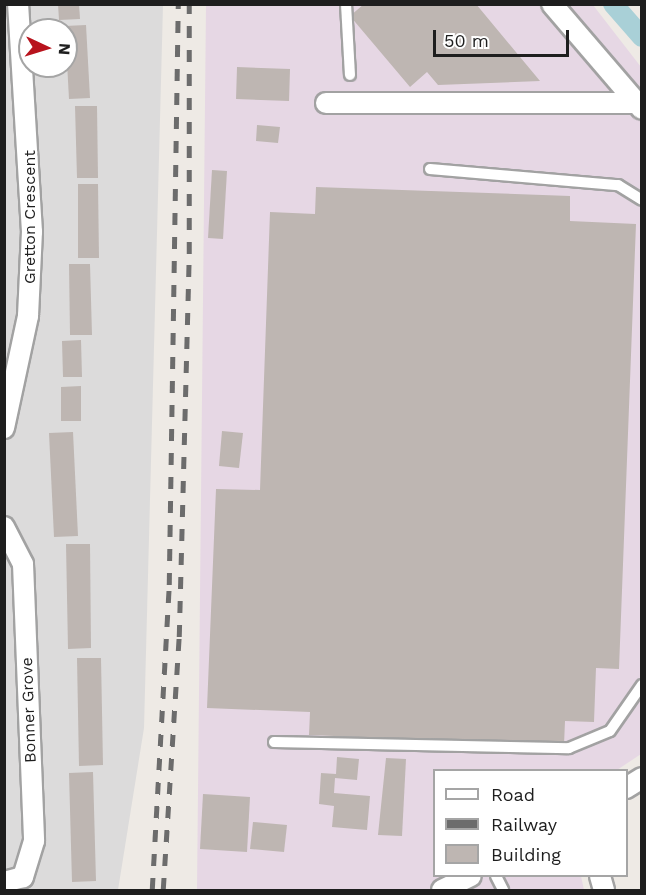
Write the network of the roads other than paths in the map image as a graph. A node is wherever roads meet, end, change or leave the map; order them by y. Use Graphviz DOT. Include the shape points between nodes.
graph roads {
  1 [pos="18,4"];
  2 [pos="346,4"];
  3 [pos="552,4"];
  4 [pos="350,75"];
  5 [pos="326,103"];
  6 [pos="639,106"];
  7 [pos="430,169"];
  8 [pos="642,200"];
  9 [pos="4,428"];
  10 [pos="4,527"];
  11 [pos="642,685"];
  12 [pos="274,742"];
  13 [pos="642,778"];
  14 [pos="628,787"];
  15 [pos="469,877"];
  16 [pos="496,877"];
  17 [pos="4,882"];
  18 [pos="442,891"];
  19 [pos="503,891"];
  1 -- 9 [label="street, Gretton Crescent" via="32,232 28,316"];
  2 -- 4 [label="lane"];
  3 -- 6 [label="street"];
  5 -- 6 [label="street"];
  7 -- 8 [label="lane" via="618,185"];
  10 -- 17 [label="street, Bonner Grove" via="23,564 34,841 23,877"];
  11 -- 12 [label="lane" via="610,731 568,748"];
  13 -- 14 [label="street"];
  15 -- 18 [label="street"];
  16 -- 19 [label="lane"];
}
